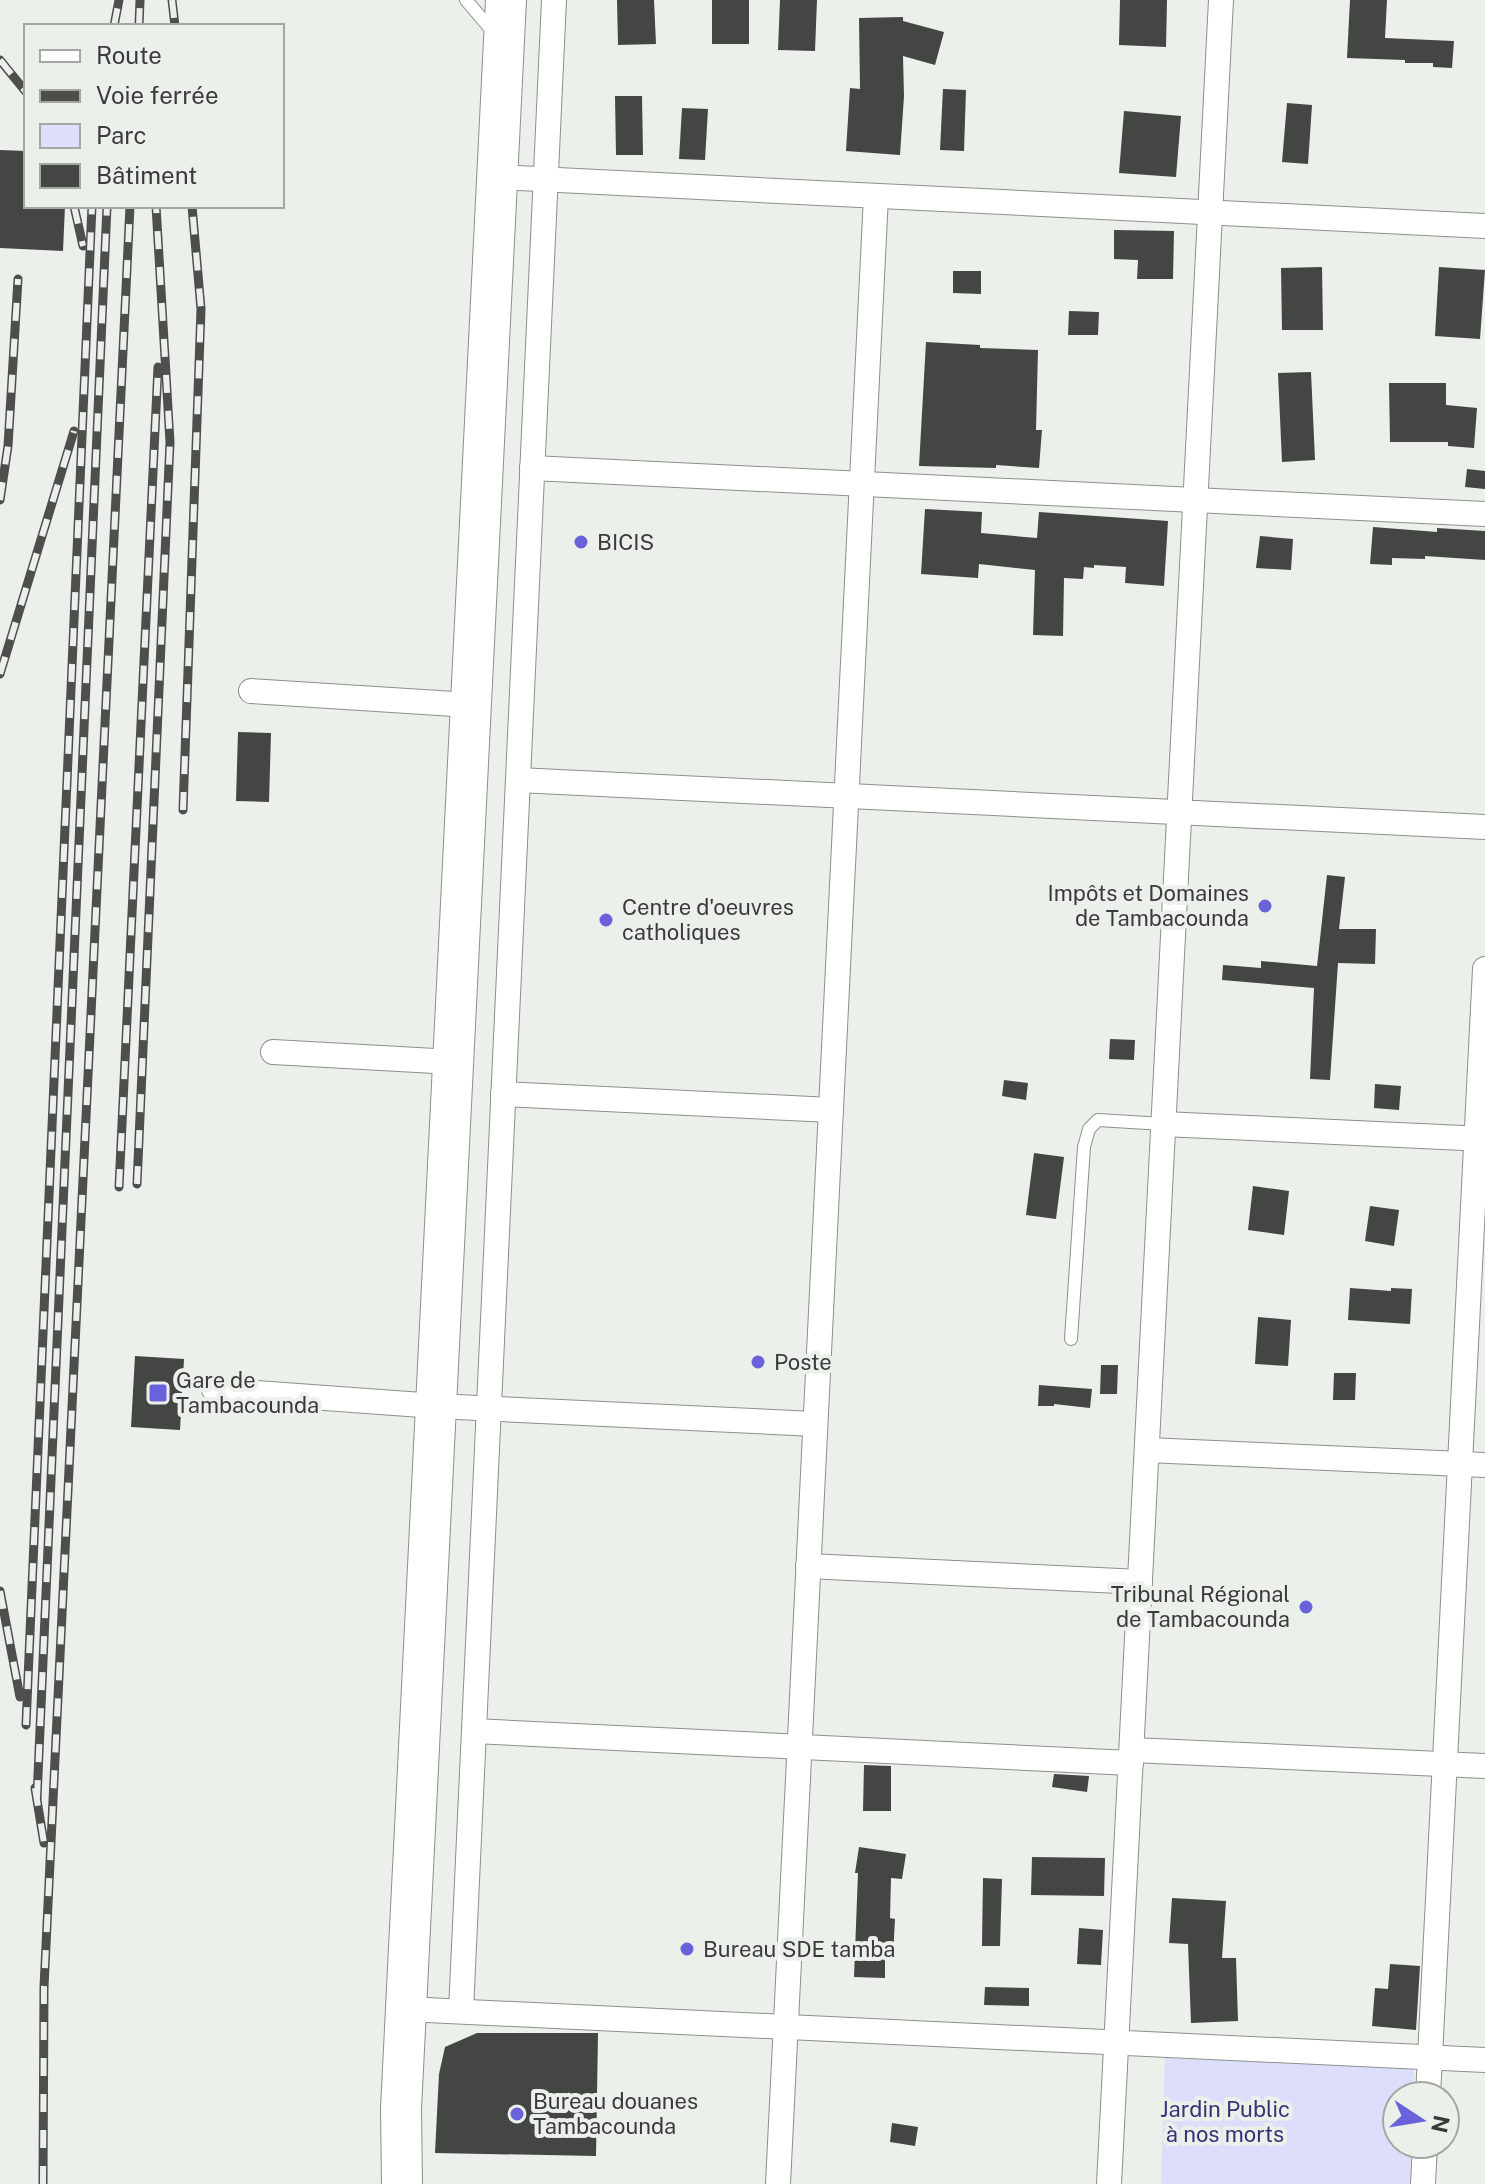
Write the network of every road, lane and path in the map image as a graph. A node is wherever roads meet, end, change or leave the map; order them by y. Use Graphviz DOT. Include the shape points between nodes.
graph roads {
  1 [pos="466,0"];
  2 [pos="506,0"];
  3 [pos="554,0"];
  4 [pos="1221,0"];
  5 [pos="503,45"];
  6 [pos="497,177"];
  7 [pos="545,180"];
  8 [pos="876,196"];
  9 [pos="1210,212"];
  10 [pos="1485,226"];
  11 [pos="532,468"];
  12 [pos="862,484"];
  13 [pos="1195,500"];
  14 [pos="1485,514"];
  15 [pos="251,691"];
  16 [pos="470,705"];
  17 [pos="518,780"];
  18 [pos="846,796"];
  19 [pos="1179,812"];
  20 [pos="1485,827"];
  21 [pos="1485,969"];
  22 [pos="273,1052"];
  23 [pos="453,1062"];
  24 [pos="503,1094"];
  25 [pos="831,1110"];
  26 [pos="1163,1124"];
  27 [pos="1481,1138"];
  28 [pos="1071,1339"];
  29 [pos="214,1390"];
  30 [pos="436,1406"];
  31 [pos="489,1408"];
  32 [pos="815,1424"];
  33 [pos="1147,1450"];
  34 [pos="1460,1464"];
  35 [pos="1485,1465"];
  36 [pos="808,1566"];
  37 [pos="1140,1582"];
  38 [pos="474,1731"];
  39 [pos="800,1747"];
  40 [pos="1131,1756"];
  41 [pos="1445,1764"];
  42 [pos="1485,1766"];
  43 [pos="406,2009"];
  44 [pos="461,2011"];
  45 [pos="786,2027"];
  46 [pos="1117,2043"];
  47 [pos="1430,2057"];
  48 [pos="1485,2060"];
  49 [pos="1429,2080"];
  50 [pos="401,2109"];
  51 [pos="1424,2160"];
  52 [pos="386,2184"];
  53 [pos="402,2184"];
  54 [pos="778,2184"];
  55 [pos="1109,2184"];
  56 [pos="1423,2184"];
  1 -- 5 [label="lane"];
  2 -- 5 [label="highway"];
  3 -- 7 [label="street"];
  4 -- 9 [label="street"];
  5 -- 6 [label="highway"];
  6 -- 7 [label="street"];
  6 -- 16 [label="highway"];
  7 -- 8 [label="street"];
  7 -- 11 [label="street"];
  8 -- 9 [label="street"];
  8 -- 12 [label="street"];
  9 -- 10 [label="street"];
  9 -- 13 [label="street"];
  11 -- 12 [label="street"];
  11 -- 17 [label="street"];
  12 -- 13 [label="street"];
  12 -- 18 [label="street"];
  13 -- 14 [label="street"];
  13 -- 19 [label="street"];
  15 -- 16 [label="street"];
  16 -- 23 [label="highway"];
  17 -- 18 [label="street"];
  17 -- 24 [label="street"];
  18 -- 19 [label="street"];
  18 -- 25 [label="street"];
  19 -- 20 [label="street"];
  19 -- 26 [label="street"];
  21 -- 27 [label="street"];
  22 -- 23 [label="street"];
  23 -- 30 [label="highway"];
  24 -- 25 [label="street"];
  24 -- 31 [label="street"];
  25 -- 32 [label="street"];
  26 -- 27 [label="street"];
  26 -- 28 [label="lane" via="1098,1120 1089,1129"];
  26 -- 33 [label="street"];
  27 -- 34 [label="street"];
  29 -- 30 [label="street"];
  30 -- 31 [label="street"];
  30 -- 43 [label="highway"];
  31 -- 32 [label="street"];
  31 -- 38 [label="street"];
  32 -- 36 [label="street"];
  33 -- 34 [label="street"];
  33 -- 37 [label="street"];
  34 -- 35 [label="street"];
  34 -- 41 [label="street"];
  36 -- 37 [label="street"];
  36 -- 39 [label="street"];
  37 -- 40 [label="street"];
  38 -- 39 [label="street"];
  38 -- 44 [label="street"];
  39 -- 40 [label="street"];
  39 -- 45 [label="street"];
  40 -- 41 [label="street"];
  40 -- 46 [label="street"];
  41 -- 42 [label="street"];
  41 -- 47 [label="street"];
  43 -- 44 [label="street"];
  43 -- 50 [label="highway"];
  44 -- 45 [label="street"];
  45 -- 46 [label="street"];
  45 -- 54 [label="street"];
  46 -- 47 [label="street"];
  46 -- 55 [label="street"];
  47 -- 48 [label="street"];
  47 -- 49 [label="street"];
  50 -- 52 [label="highway"];
  50 -- 53 [label="highway"];
  51 -- 56 [label="street"];
}
